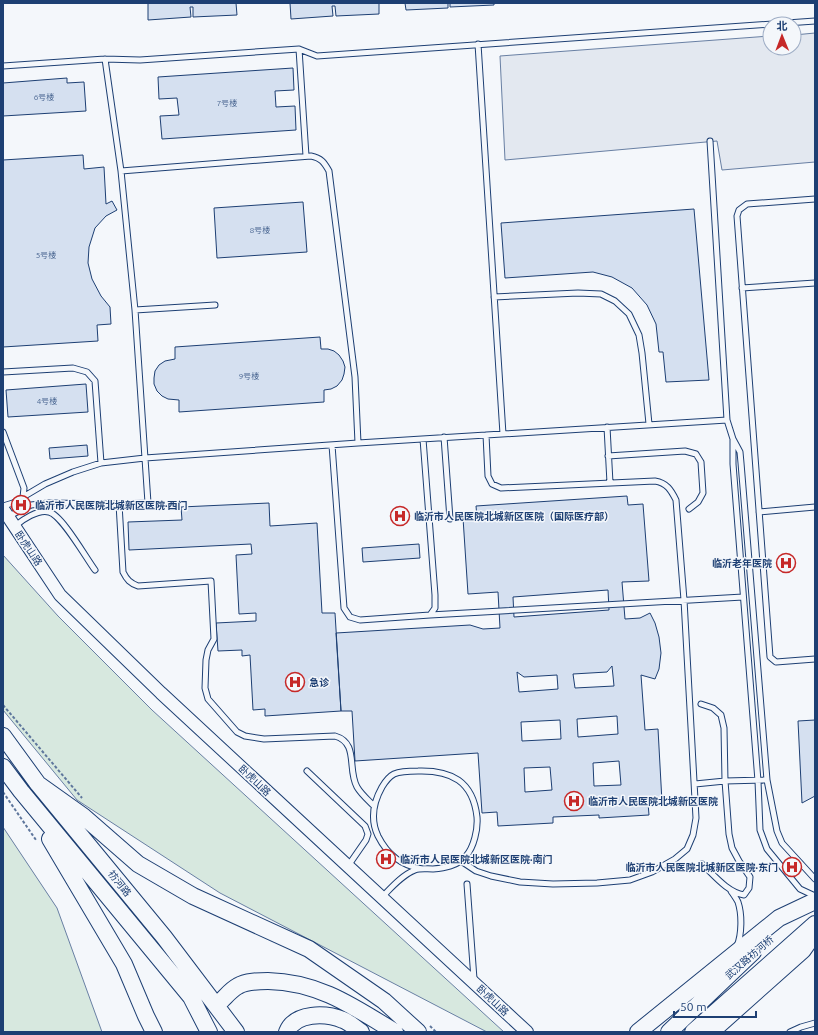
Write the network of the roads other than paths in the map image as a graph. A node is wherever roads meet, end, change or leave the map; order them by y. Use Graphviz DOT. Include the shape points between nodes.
graph roads {
  1 [pos="815,21"];
  2 [pos="478,44"];
  3 [pos="299,49"];
  4 [pos="105,59"];
  5 [pos="3,66"];
  6 [pos="710,141"];
  7 [pos="306,156"];
  8 [pos="121,171"];
  9 [pos="815,200"];
  10 [pos="815,284"];
  11 [pos="742,288"];
  12 [pos="494,297"];
  13 [pos="215,306"];
  14 [pos="135,310"];
  15 [pos="3,372"];
  16 [pos="727,420"];
  17 [pos="649,424"];
  18 [pos="607,427"];
  19 [pos="3,432"];
  20 [pos="503,434"];
  21 [pos="486,435"];
  22 [pos="444,437"];
  23 [pos="423,439"];
  24 [pos="733,439"];
  25 [pos="358,443"];
  26 [pos="332,445"];
  27 [pos="608,456"];
  28 [pos="145,458"];
  29 [pos="101,463"];
  30 [pos="610,483"];
  31 [pos="23,497"];
  32 [pos="119,504"];
  33 [pos="815,507"];
  34 [pos="689,509"];
  35 [pos="758,512"];
  36 [pos="6,515"];
  37 [pos="450,519"];
  38 [pos="95,570"];
  39 [pos="743,597"];
  40 [pos="684,600"];
  41 [pos="430,615"];
  42 [pos="815,659"];
  43 [pos="701,704"];
  44 [pos="3,736"];
  45 [pos="3,767"];
  46 [pos="307,771"];
  47 [pos="767,780"];
  48 [pos="725,781"];
  49 [pos="758,781"];
  50 [pos="38,784"];
  51 [pos="695,784"];
  52 [pos="21,791"];
  53 [pos="374,806"];
  54 [pos="461,861"];
  55 [pos="702,864"];
  56 [pos="348,866"];
  57 [pos="422,869"];
  58 [pos="815,879"];
  59 [pos="467,884"];
  60 [pos="729,888"];
  61 [pos="815,896"];
  62 [pos="382,898"];
  63 [pos="815,902"];
  64 [pos="815,924"];
  65 [pos="815,933"];
  66 [pos="739,957"];
  67 [pos="474,982"];
  68 [pos="222,1000"];
  69 [pos="815,1023"];
  70 [pos="422,1027"];
  71 [pos="154,1032"];
  72 [pos="209,1032"];
  73 [pos="236,1032"];
  74 [pos="287,1032"];
  75 [pos="361,1032"];
  76 [pos="395,1032"];
  77 [pos="527,1032"];
  78 [pos="638,1032"];
  79 [pos="668,1032"];
  80 [pos="693,1032"];
  81 [pos="711,1032"];
  82 [pos="790,1032"];
  1 -- 2 [label="lane"];
  2 -- 3 [label="lane" via="317,56"];
  2 -- 12 [label="lane"];
  3 -- 4 [label="lane" via="140,60"];
  3 -- 7 [label="lane"];
  4 -- 5 [label="lane"];
  4 -- 8 [label="lane"];
  6 -- 16 [label="lane"];
  7 -- 8 [label="lane"];
  7 -- 25 [label="lane" via="320,158 329,171 355,377"];
  8 -- 14 [label="lane"];
  9 -- 11 [label="lane" via="747,204 739,210 737,216"];
  10 -- 11 [label="lane"];
  11 -- 35 [label="lane"];
  12 -- 17 [label="lane" via="578,293 601,294 615,301 629,314 638,335"];
  12 -- 20 [label="lane"];
  13 -- 14 [label="lane"];
  14 -- 28 [label="lane"];
  15 -- 29 [label="lane" via="73,368 87,372 95,381"];
  16 -- 17 [label="lane"];
  16 -- 24 [label="lane"];
  17 -- 18 [label="lane"];
  18 -- 20 [label="lane"];
  18 -- 27 [label="lane"];
  19 -- 31 [label="lane" via="24,488"];
  20 -- 21 [label="lane"];
  21 -- 22 [label="lane"];
  21 -- 30 [label="lane" via="488,476 492,484 501,488"];
  22 -- 23 [label="lane"];
  22 -- 37 [label="lane"];
  23 -- 25 [label="lane"];
  23 -- 41 [label="lane" via="435,595 435,608"];
  24 -- 39 [label="lane"];
  24 -- 47 [label="lane" via="740,452"];
  25 -- 26 [label="lane"];
  26 -- 28 [label="lane"];
  26 -- 41 [label="lane" via="344,608 350,618 360,620"];
  27 -- 30 [label="lane"];
  27 -- 34 [label="lane" via="686,451 696,454 701,462 703,493 698,502"];
  28 -- 29 [label="lane"];
  28 -- 32 [label="lane" via="148,503"];
  29 -- 31 [label="lane" via="45,484"];
  30 -- 40 [label="lane" via="655,481 671,489 676,500"];
  31 -- 36 [label="lane" via="12,503"];
  32 -- 36 [label="lane" via="48,503 31,505"];
  32 -- 53 [label="lane" via="123,572 131,584 138,586 212,581 214,639 208,650 205,681 208,699 215,708 244,736 264,739 335,736 342,738 351,751 357,787"];
  33 -- 35 [label="lane"];
  35 -- 42 [label="lane" via="770,657 776,662"];
  36 -- 38 [label="lane" via="23,520 35,514 48,512 60,519"];
  36 -- 56 [label="street, 卧虎山路" via="60,595 161,693"];
  39 -- 40 [label="lane"];
  39 -- 49 [label="lane"];
  40 -- 41 [label="lane"];
  40 -- 51 [label="lane"];
  43 -- 48 [label="lane" via="713,708 721,715 724,728"];
  44 -- 50 [label="main road, 祊河路"];
  45 -- 52 [label="main road, 祊河路"];
  46 -- 56 [label="lane" via="365,826 368,834 366,840"];
  47 -- 49 [label="lane"];
  47 -- 58 [label="lane" via="777,831 782,843"];
  48 -- 49 [label="lane"];
  48 -- 51 [label="lane"];
  48 -- 60 [label="lane" via="732,848 750,877 749,888 744,895"];
  49 -- 61 [label="lane" via="760,830 767,849 800,888"];
  50 -- 70 [label="main road" via="83,816 138,864 193,896 309,949"];
  50 -- 73 [label="main road, 祊河路" via="164,938"];
  51 -- 54 [label="lane" via="696,818 687,849 676,859 630,880 597,884 520,882 476,871"];
  52 -- 71 [label="main road" via="124,964"];
  52 -- 72 [label="main road, 祊河路" via="191,997"];
  53 -- 54 [label="lane" via="386,780 394,774 434,770 452,776 462,783 472,797 477,822 471,849"];
  53 -- 57 [label="lane" via="375,829 382,843 404,864"];
  54 -- 57 [label="lane" via="450,866"];
  55 -- 60 [label="lane"];
  56 -- 62 [label="street, 卧虎山路"];
  57 -- 62 [label="lane" via="408,874"];
  59 -- 67 [label="lane"];
  60 -- 66 [label="lane" via="738,901 740,914"];
  62 -- 67 [label="street, 卧虎山路"];
  63 -- 66 [label="main road, 武汉路祊河桥"];
  64 -- 80 [label="main road, 武汉路祊河桥"];
  65 -- 81 [label="main road" via="803,950"];
  66 -- 78 [label="main road"];
  66 -- 79 [label="main road, 武汉路祊河桥"];
  67 -- 77 [label="street, 卧虎山路"];
  68 -- 76 [label="main road" via="238,986 257,981 282,982 309,987 345,1001"];
  69 -- 82 [label="lane"];
  74 -- 75 [label="main road" via="289,1026 307,1016 328,1016 344,1020"];
}
